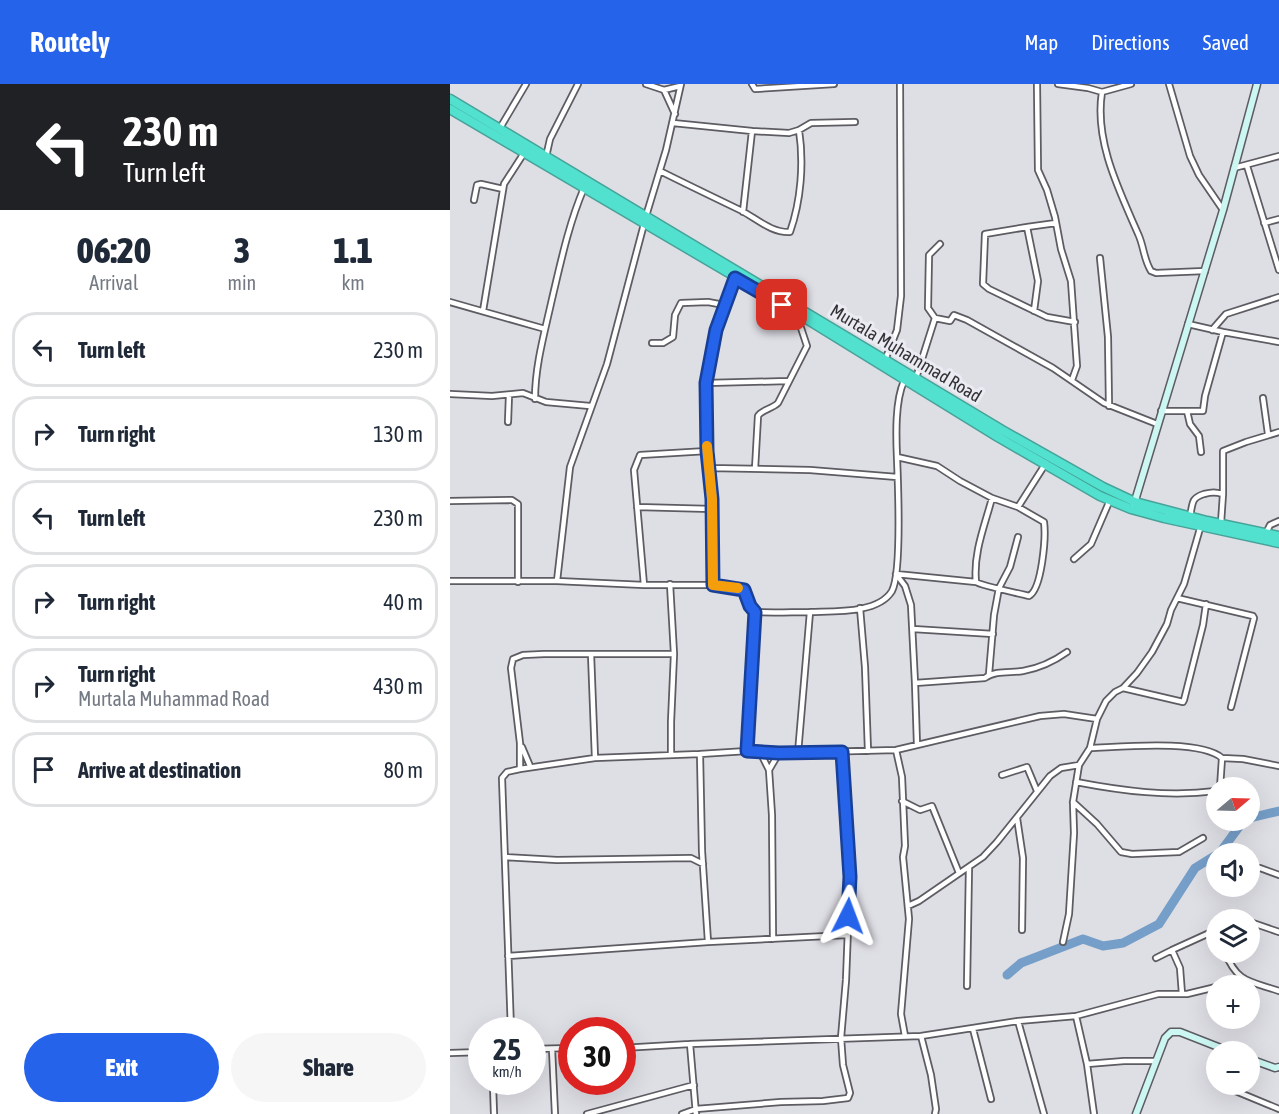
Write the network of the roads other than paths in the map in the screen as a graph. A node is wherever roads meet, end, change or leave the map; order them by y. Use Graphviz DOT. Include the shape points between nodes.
graph roads {
  1 [pos="526,84"];
  2 [pos="578,84"];
  3 [pos="646,84"];
  4 [pos="752,84"];
  5 [pos="834,84"];
  6 [pos="900,84"];
  7 [pos="1037,84"];
  8 [pos="1058,84"];
  9 [pos="1131,84"];
  10 [pos="1169,84"];
  11 [pos="1257,84"];
  12 [pos="681,85"];
  13 [pos="1109,87"];
  14 [pos="664,90"];
  15 [pos="1102,92"];
  16 [pos="450,99"];
  17 [pos="450,109"];
  18 [pos="675,114"];
  19 [pos="855,122"];
  20 [pos="673,123"];
  21 [pos="499,129"];
  22 [pos="799,130"];
  23 [pos="752,131"];
  24 [pos="524,152"];
  25 [pos="546,156"];
  26 [pos="1279,156"];
  27 [pos="1246,166"];
  28 [pos="1234,168"];
  29 [pos="660,171"];
  30 [pos="584,188"];
  31 [pos="503,189"];
  32 [pos="474,200"];
  33 [pos="1223,210"];
  34 [pos="743,212"];
  35 [pos="1279,219"];
  36 [pos="645,220"];
  37 [pos="1056,223"];
  38 [pos="1264,223"];
  39 [pos="1027,227"];
  40 [pos="940,244"];
  41 [pos="1100,258"];
  42 [pos="1279,270"];
  43 [pos="1205,271"];
  44 [pos="735,278"];
  45 [pos="756,286"];
  46 [pos="1279,297"];
  47 [pos="450,302"];
  48 [pos="724,305"];
  49 [pos="483,311"];
  50 [pos="1034,311"];
  51 [pos="796,313"];
  52 [pos="935,318"];
  53 [pos="1075,322"];
  54 [pos="1188,324"];
  55 [pos="545,329"];
  56 [pos="1212,330"];
  57 [pos="1222,332"];
  58 [pos="1279,342"];
  59 [pos="652,343"];
  60 [pos="885,360"];
  61 [pos="916,378"];
  62 [pos="1072,380"];
  63 [pos="788,381"];
  64 [pos="904,381"];
  65 [pos="706,383"];
  66 [pos="535,387"];
  67 [pos="523,393"];
  68 [pos="450,394"];
  69 [pos="509,395"];
  70 [pos="1263,398"];
  71 [pos="535,399"];
  72 [pos="946,401"];
  73 [pos="590,406"];
  74 [pos="1109,406"];
  75 [pos="1161,411"];
  76 [pos="1187,411"];
  77 [pos="508,422"];
  78 [pos="1157,424"];
  79 [pos="1279,432"];
  80 [pos="1000,433"];
  81 [pos="1268,434"];
  82 [pos="707,451"];
  83 [pos="1201,452"];
  84 [pos="897,458"];
  85 [pos="1046,463"];
  86 [pos="709,468"];
  87 [pos="755,470"];
  88 [pos="897,477"];
  89 [pos="1223,494"];
  90 [pos="992,498"];
  91 [pos="1110,500"];
  92 [pos="450,501"];
  93 [pos="1133,505"];
  94 [pos="638,507"];
  95 [pos="1018,507"];
  96 [pos="712,509"];
  97 [pos="1190,516"];
  98 [pos="1279,521"];
  99 [pos="1199,523"];
  100 [pos="1221,524"];
  101 [pos="1266,533"];
  102 [pos="1279,536"];
  103 [pos="1018,537"];
  104 [pos="1279,543"];
  105 [pos="1074,559"];
  106 [pos="896,574"];
  107 [pos="450,581"];
  108 [pos="557,581"];
  109 [pos="518,582"];
  110 [pos="976,582"];
  111 [pos="670,584"];
  112 [pos="644,585"];
  113 [pos="713,585"];
  114 [pos="999,588"];
  115 [pos="1177,598"];
  116 [pos="1206,604"];
  117 [pos="860,608"];
  118 [pos="755,612"];
  119 [pos="810,612"];
  120 [pos="913,629"];
  121 [pos="993,634"];
  122 [pos="1067,652"];
  123 [pos="591,654"];
  124 [pos="674,654"];
  125 [pos="990,674"];
  126 [pos="915,683"];
  127 [pos="1123,688"];
  128 [pos="1232,707"];
  129 [pos="1097,719"];
  130 [pos="520,743"];
  131 [pos="917,745"];
  132 [pos="1090,748"];
  133 [pos="897,750"];
  134 [pos="747,751"];
  135 [pos="868,751"];
  136 [pos="760,752"];
  137 [pos="842,752"];
  138 [pos="779,753"];
  139 [pos="798,753"];
  140 [pos="700,754"];
  141 [pos="672,755"];
  142 [pos="595,758"];
  143 [pos="1222,758"];
  144 [pos="1079,765"];
  145 [pos="530,766"];
  146 [pos="1279,766"];
  147 [pos="520,769"];
  148 [pos="769,770"];
  149 [pos="1002,775"];
  150 [pos="1221,777"];
  151 [pos="1076,782"];
  152 [pos="1037,791"];
  153 [pos="1206,792"];
  154 [pos="902,801"];
  155 [pos="1073,802"];
  156 [pos="1017,818"];
  157 [pos="1203,838"];
  158 [pos="702,850"];
  159 [pos="505,857"];
  160 [pos="691,858"];
  161 [pos="703,864"];
  162 [pos="969,867"];
  163 [pos="1260,868"];
  164 [pos="959,873"];
  165 [pos="1279,875"];
  166 [pos="908,906"];
  167 [pos="1260,925"];
  168 [pos="1022,930"];
  169 [pos="1279,932"];
  170 [pos="847,935"];
  171 [pos="1206,935"];
  172 [pos="773,939"];
  173 [pos="708,942"];
  174 [pos="1063,942"];
  175 [pos="1172,950"];
  176 [pos="508,956"];
  177 [pos="1156,958"];
  178 [pos="1260,985"];
  179 [pos="967,986"];
  180 [pos="1206,989"];
  181 [pos="1279,991"];
  182 [pos="1182,994"];
  183 [pos="1076,1016"];
  184 [pos="510,1017"];
  185 [pos="1018,1021"];
  186 [pos="973,1029"];
  187 [pos="905,1035"];
  188 [pos="921,1036"];
  189 [pos="841,1038"];
  190 [pos="1206,1043"];
  191 [pos="690,1044"];
  192 [pos="636,1047"];
  193 [pos="546,1049"];
  194 [pos="552,1049"];
  195 [pos="558,1049"];
  196 [pos="468,1052"];
  197 [pos="450,1053"];
  198 [pos="1156,1061"];
  199 [pos="1260,1063"];
  200 [pos="1087,1064"];
  201 [pos="1279,1067"];
  202 [pos="694,1085"];
  203 [pos="494,1095"];
  204 [pos="1245,1095"];
  205 [pos="991,1099"];
  206 [pos="1279,1109"];
  207 [pos="696,1112"];
  208 [pos="495,1114"];
  209 [pos="555,1114"];
  210 [pos="587,1114"];
  211 [pos="682,1114"];
  212 [pos="934,1114"];
  213 [pos="1044,1114"];
  214 [pos="1094,1114"];
  215 [pos="1136,1114"];
  1 -- 21 [label="street"];
  2 -- 25 [label="street" via="550,139"];
  3 -- 14 [label="street"];
  4 -- 5 [label="street" via="755,88"];
  6 -- 60 [label="street" via="901,296 897,330"];
  7 -- 37 [label="street" via="1038,170"];
  8 -- 15 [label="street"];
  9 -- 13 [label="street"];
  10 -- 33 [label="street" via="1190,156"];
  11 -- 28 [label="street"];
  12 -- 14 [label="street"];
  12 -- 18 [label="street"];
  13 -- 15 [label="street"];
  14 -- 18 [label="street"];
  15 -- 43 [label="street" via="1101,124 1109,161 1148,267 1156,273"];
  16 -- 21 [label="highway, Murtala Muhammad Road"];
  17 -- 24 [label="highway, Murtala Muhammad Road"];
  18 -- 20 [label="street"];
  19 -- 22 [label="street" via="811,123"];
  20 -- 23 [label="street"];
  20 -- 29 [label="street"];
  21 -- 25 [label="highway, Murtala Muhammad Road"];
  22 -- 23 [label="street"];
  22 -- 34 [label="street" via="800,183 790,232 772,229"];
  23 -- 34 [label="street"];
  24 -- 30 [label="highway, Murtala Muhammad Road"];
  24 -- 31 [label="street"];
  25 -- 36 [label="highway, Murtala Muhammad Road"];
  26 -- 27 [label="street"];
  27 -- 28 [label="street"];
  27 -- 38 [label="street"];
  28 -- 33 [label="street"];
  29 -- 34 [label="street"];
  29 -- 36 [label="street"];
  30 -- 36 [label="highway, Murtala Muhammad Road"];
  30 -- 55 [label="street"];
  31 -- 32 [label="street" via="477,185"];
  31 -- 49 [label="street"];
  33 -- 43 [label="street"];
  35 -- 38 [label="street"];
  36 -- 44 [label="highway, Murtala Muhammad Road"];
  36 -- 45 [label="highway, Murtala Muhammad Road"];
  36 -- 73 [label="street" via="607,364"];
  37 -- 39 [label="street"];
  37 -- 53 [label="street" via="1071,281"];
  38 -- 42 [label="street"];
  39 -- 50 [label="street" via="1038,281"];
  39 -- 50 [label="street" via="985,234 983,284"];
  40 -- 52 [label="street" via="929,255 928,308"];
  41 -- 74 [label="street" via="1108,337"];
  43 -- 54 [label="street"];
  44 -- 45 [label="highway, Murtala Muhammad Road"];
  44 -- 48 [label="street"];
  45 -- 51 [label="highway, Murtala Muhammad Road"];
  45 -- 60 [label="highway, Murtala Muhammad Road"];
  46 -- 56 [label="street" via="1226,314"];
  47 -- 49 [label="street"];
  48 -- 59 [label="street" via="681,303 675,315 673,337 663,343"];
  48 -- 65 [label="street"];
  49 -- 55 [label="street"];
  50 -- 53 [label="street"];
  51 -- 63 [label="street" via="807,346"];
  51 -- 64 [label="highway, Murtala Muhammad Road"];
  52 -- 61 [label="street"];
  52 -- 62 [label="street" via="950,321 954,315"];
  53 -- 62 [label="street" via="1077,366"];
  54 -- 56 [label="street"];
  54 -- 75 [label="street"];
  55 -- 66 [label="street"];
  56 -- 57 [label="street"];
  57 -- 58 [label="street"];
  57 -- 76 [label="street" via="1203,411"];
  60 -- 61 [label="highway, Murtala Muhammad Road"];
  61 -- 72 [label="highway, Murtala Muhammad Road"];
  62 -- 74 [label="street"];
  63 -- 65 [label="street"];
  63 -- 87 [label="street" via="778,404 758,416"];
  64 -- 72 [label="highway, Murtala Muhammad Road"];
  64 -- 84 [label="street"];
  65 -- 82 [label="street"];
  66 -- 67 [label="street"];
  66 -- 71 [label="street"];
  67 -- 69 [label="street"];
  67 -- 71 [label="street"];
  68 -- 69 [label="street"];
  69 -- 77 [label="street"];
  70 -- 81 [label="street"];
  71 -- 73 [label="street"];
  72 -- 80 [label="highway, Murtala Muhammad Road"];
  73 -- 108 [label="street" via="570,467"];
  74 -- 78 [label="street"];
  75 -- 76 [label="street"];
  75 -- 78 [label="street"];
  76 -- 83 [label="street" via="1199,436"];
  78 -- 93 [label="street"];
  79 -- 81 [label="street"];
  80 -- 85 [label="highway, Murtala Muhammad Road"];
  80 -- 93 [label="highway, Murtala Muhammad Road"];
  81 -- 89 [label="street" via="1223,451"];
  82 -- 86 [label="street"];
  82 -- 94 [label="street" via="640,455 633,470"];
  84 -- 88 [label="street"];
  84 -- 90 [label="street" via="937,466"];
  85 -- 91 [label="highway, Murtala Muhammad Road"];
  85 -- 95 [label="street"];
  86 -- 87 [label="street"];
  86 -- 96 [label="street"];
  87 -- 88 [label="street"];
  88 -- 106 [label="street"];
  89 -- 97 [label="street" via="1211,492 1195,497"];
  89 -- 100 [label="street"];
  90 -- 95 [label="street"];
  90 -- 110 [label="street" via="980,542"];
  91 -- 93 [label="highway, Murtala Muhammad Road"];
  91 -- 105 [label="street" via="1091,544"];
  92 -- 109 [label="street" via="512,500 518,504"];
  93 -- 97 [label="highway, Murtala Muhammad Road"];
  93 -- 99 [label="highway, Murtala Muhammad Road"];
  94 -- 96 [label="street"];
  94 -- 112 [label="street"];
  95 -- 114 [label="street" via="1044,522 1039,580 1029,596"];
  96 -- 113 [label="street"];
  97 -- 99 [label="highway, Murtala Muhammad Road"];
  98 -- 101 [label="street" via="1270,525"];
  99 -- 100 [label="highway"];
  99 -- 104 [label="highway"];
  99 -- 115 [label="street"];
  100 -- 101 [label="highway"];
  101 -- 102 [label="highway"];
  103 -- 114 [label="street"];
  106 -- 110 [label="street"];
  106 -- 117 [label="street" via="891,592 880,602"];
  106 -- 120 [label="street" via="908,595"];
  107 -- 109 [label="street"];
  108 -- 109 [label="street"];
  108 -- 112 [label="street"];
  110 -- 114 [label="street"];
  111 -- 112 [label="street"];
  111 -- 113 [label="street"];
  111 -- 124 [label="street"];
  113 -- 118 [label="street" via="744,590"];
  114 -- 121 [label="street"];
  115 -- 116 [label="street"];
  115 -- 127 [label="street" via="1152,652"];
  116 -- 127 [label="street" via="1183,702"];
  116 -- 128 [label="street" via="1254,618"];
  117 -- 119 [label="street"];
  117 -- 135 [label="street"];
  118 -- 119 [label="street"];
  118 -- 134 [label="street"];
  119 -- 139 [label="street"];
  120 -- 121 [label="street"];
  120 -- 126 [label="street"];
  121 -- 125 [label="street"];
  122 -- 125 [label="street" via="1049,664"];
  123 -- 124 [label="street"];
  123 -- 130 [label="street" via="513,659"];
  123 -- 142 [label="street"];
  124 -- 141 [label="street"];
  125 -- 126 [label="street" via="985,678"];
  126 -- 131 [label="street"];
  127 -- 129 [label="street" via="1107,700"];
  129 -- 131 [label="street" via="1064,714 1040,716"];
  129 -- 132 [label="street"];
  130 -- 145 [label="street"];
  130 -- 147 [label="street"];
  131 -- 133 [label="street"];
  132 -- 143 [label="street" via="1177,746"];
  132 -- 144 [label="street"];
  133 -- 135 [label="street"];
  133 -- 154 [label="street"];
  134 -- 136 [label="street"];
  134 -- 140 [label="street"];
  135 -- 137 [label="street"];
  136 -- 138 [label="street"];
  136 -- 148 [label="street"];
  137 -- 139 [label="street"];
  137 -- 170 [label="street" via="850,877"];
  138 -- 139 [label="street"];
  138 -- 148 [label="street"];
  140 -- 141 [label="street"];
  140 -- 158 [label="street"];
  141 -- 142 [label="street"];
  142 -- 145 [label="street"];
  143 -- 146 [label="street"];
  143 -- 150 [label="street"];
  144 -- 151 [label="street"];
  144 -- 152 [label="street" via="1061,768"];
  145 -- 147 [label="street"];
  147 -- 159 [label="street" via="507,772 502,778"];
  148 -- 172 [label="street"];
  149 -- 152 [label="street" via="1027,767"];
  151 -- 153 [label="street" via="1154,794"];
  151 -- 155 [label="street"];
  152 -- 156 [label="street"];
  154 -- 164 [label="street" via="920,810 932,807"];
  154 -- 166 [label="street"];
  155 -- 157 [label="street" via="1121,852 1131,855 1179,852"];
  155 -- 174 [label="street" via="1069,914"];
  156 -- 162 [label="street" via="983,857"];
  156 -- 168 [label="street" via="1023,858"];
  158 -- 160 [label="street"];
  158 -- 161 [label="street"];
  159 -- 160 [label="street"];
  159 -- 176 [label="street"];
  160 -- 161 [label="street"];
  161 -- 173 [label="street"];
  162 -- 164 [label="street"];
  162 -- 179 [label="street"];
  163 -- 165 [label="street"];
  164 -- 166 [label="street"];
  166 -- 187 [label="street" via="901,1014"];
  167 -- 169 [label="street"];
  170 -- 172 [label="street"];
  170 -- 189 [label="street"];
  171 -- 175 [label="street"];
  172 -- 173 [label="street"];
  173 -- 176 [label="street"];
  175 -- 177 [label="street"];
  175 -- 182 [label="street" via="1180,968"];
  176 -- 184 [label="street"];
  178 -- 181 [label="street"];
  180 -- 182 [label="street"];
  182 -- 183 [label="street" via="1158,994"];
  183 -- 185 [label="street"];
  183 -- 200 [label="street"];
  185 -- 186 [label="street"];
  185 -- 213 [label="street"];
  186 -- 188 [label="street"];
  186 -- 205 [label="street"];
  187 -- 188 [label="street"];
  187 -- 189 [label="street"];
  188 -- 212 [label="street" via="931,1074"];
  189 -- 191 [label="street"];
  189 -- 207 [label="street" via="848,1098 781,1101"];
  190 -- 198 [label="street" via="1175,1031 1165,1038"];
  191 -- 192 [label="street"];
  191 -- 202 [label="street"];
  193 -- 194 [label="street"];
  194 -- 195 [label="street"];
  194 -- 209 [label="street"];
  196 -- 197 [label="street"];
  198 -- 200 [label="street"];
  198 -- 215 [label="street"];
  199 -- 201 [label="street"];
  200 -- 214 [label="street"];
  202 -- 207 [label="street"];
  202 -- 210 [label="street"];
  203 -- 208 [label="street"];
  204 -- 206 [label="street"];
  207 -- 211 [label="street"];
}
